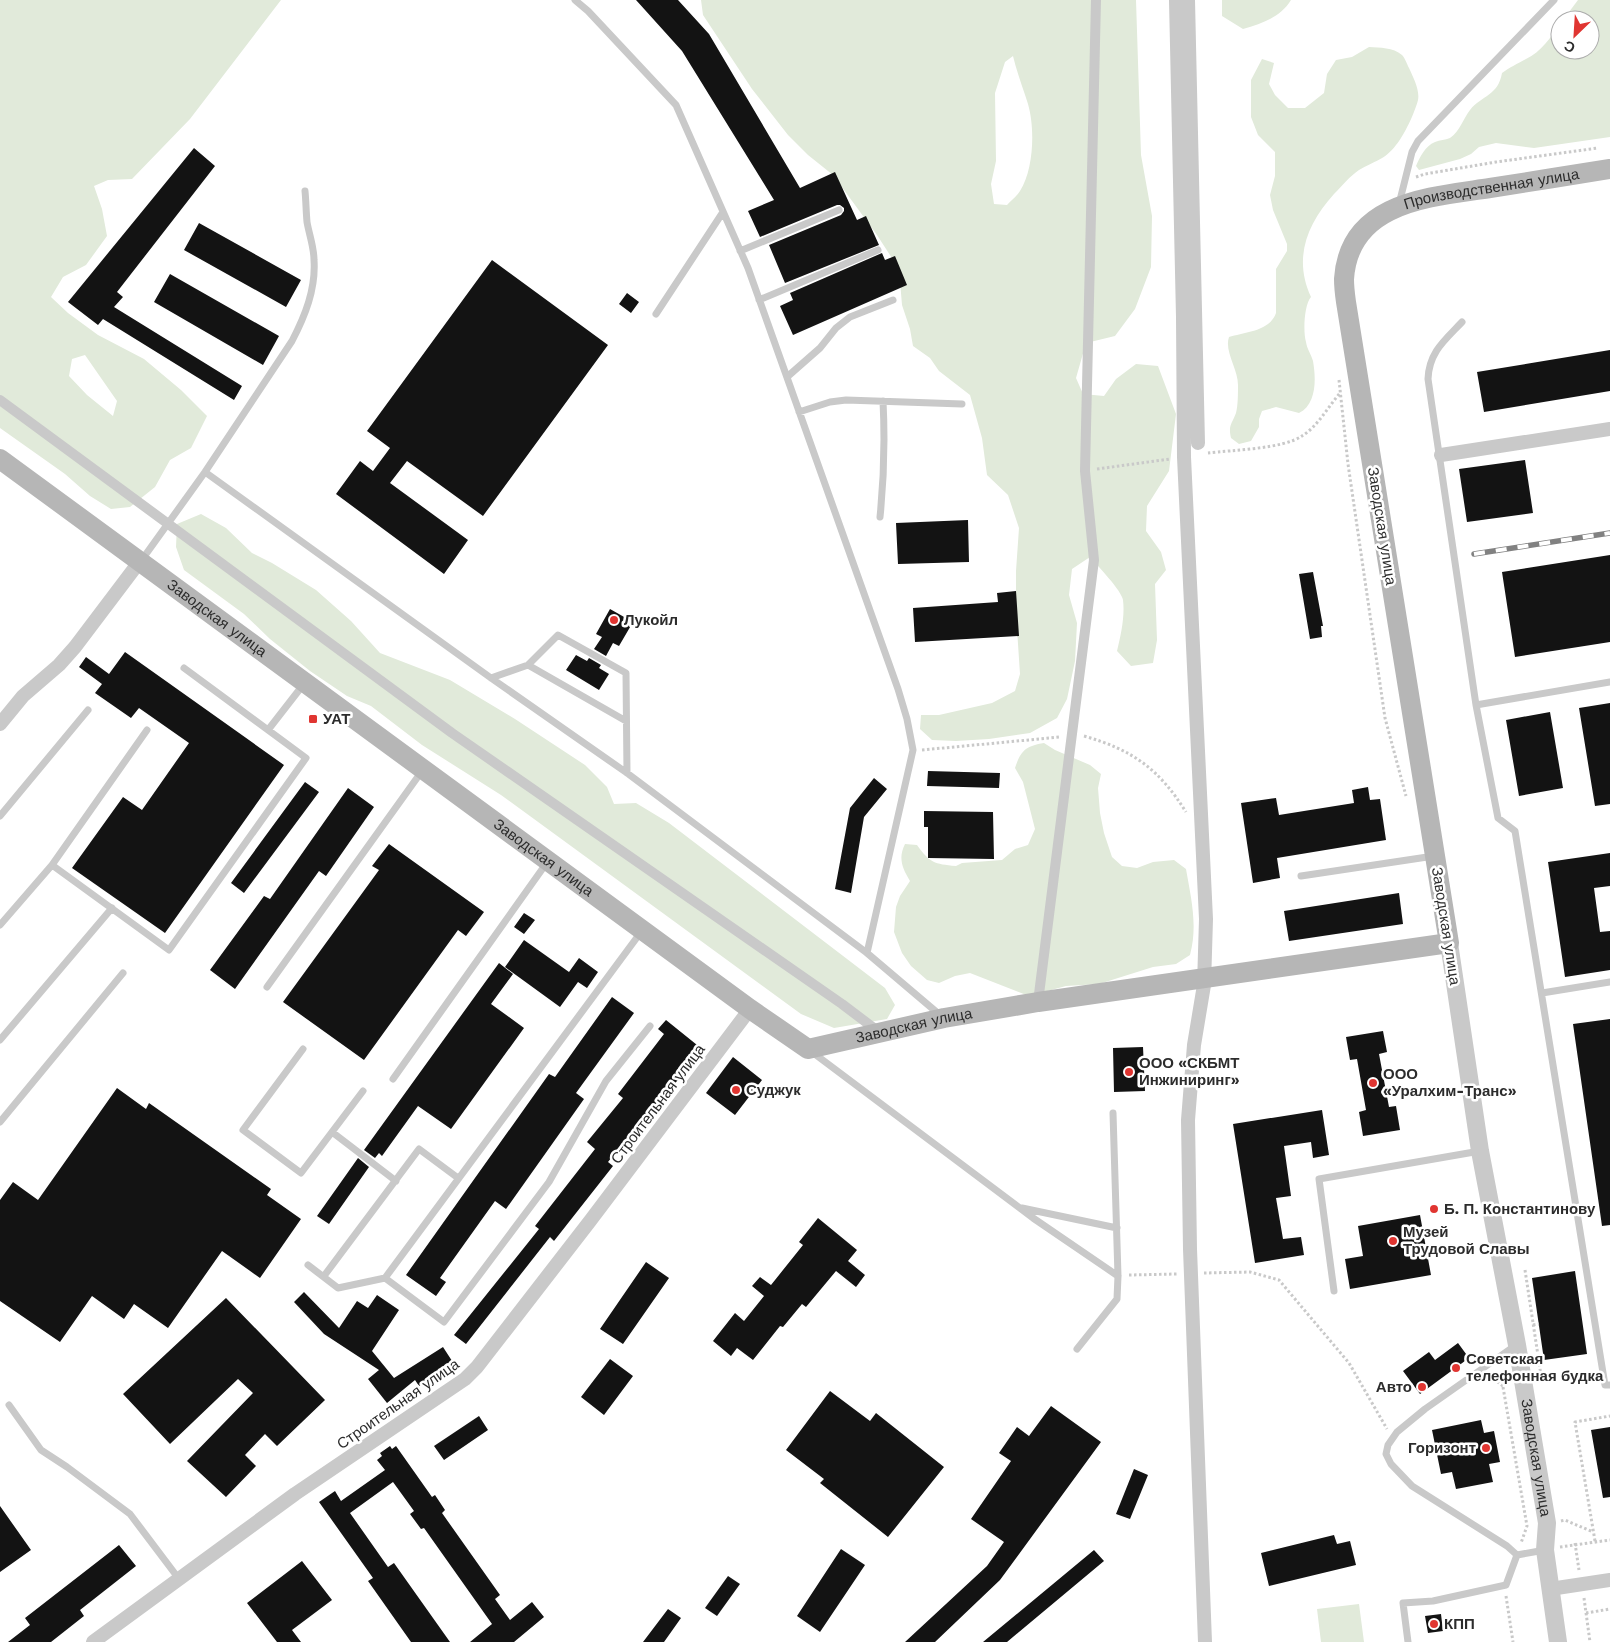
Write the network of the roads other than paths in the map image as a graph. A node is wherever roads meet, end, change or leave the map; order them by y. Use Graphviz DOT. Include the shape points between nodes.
graph roads {
  1 [pos="574,0"];
  2 [pos="1096,0"];
  3 [pos="1176,0"];
  4 [pos="1188,0"];
  5 [pos="1554,0"];
  6 [pos="1191,145"];
  7 [pos="1610,169"];
  8 [pos="305,191"];
  9 [pos="1399,206"];
  10 [pos="839,210"];
  11 [pos="723,212"];
  12 [pos="1376,218"];
  13 [pos="878,250"];
  14 [pos="740,251"];
  15 [pos="759,300"];
  16 [pos="893,300"];
  17 [pos="656,314"];
  18 [pos="1183,317"];
  19 [pos="1462,322"];
  20 [pos="787,376"];
  21 [pos="0,400"];
  22 [pos="883,401"];
  23 [pos="962,404"];
  24 [pos="799,412"];
  25 [pos="1610,429"];
  26 [pos="1198,443"];
  27 [pos="1440,455"];
  28 [pos="0,458"];
  29 [pos="204,472"];
  30 [pos="880,517"];
  31 [pos="168,524"];
  32 [pos="140,561"];
  33 [pos="528,665"];
  34 [pos="184,668"];
  35 [pos="492,678"];
  36 [pos="1610,682"];
  37 [pos="304,684"];
  38 [pos="1476,705"];
  39 [pos="88,710"];
  40 [pos="626,721"];
  41 [pos="0,724"];
  42 [pos="146,730"];
  43 [pos="268,730"];
  44 [pos="423,769"];
  45 [pos="627,773"];
  46 [pos="0,816"];
  47 [pos="1436,856"];
  48 [pos="548,861"];
  49 [pos="52,864"];
  50 [pos="1300,876"];
  51 [pos="112,908"];
  52 [pos="0,925"];
  53 [pos="642,930"];
  54 [pos="1449,943"];
  55 [pos="867,953"];
  56 [pos="122,973"];
  57 [pos="1610,982"];
  58 [pos="267,988"];
  59 [pos="1542,993"];
  60 [pos="1038,1002"];
  61 [pos="750,1009"];
  62 [pos="944,1018"];
  63 [pos="650,1026"];
  64 [pos="879,1032"];
  65 [pos="0,1040"];
  66 [pos="303,1049"];
  67 [pos="808,1049"];
  68 [pos="393,1079"];
  69 [pos="363,1091"];
  70 [pos="1113,1113"];
  71 [pos="0,1122"];
  72 [pos="332,1132"];
  73 [pos="1480,1150"];
  74 [pos="458,1178"];
  75 [pos="396,1180"];
  76 [pos="1018,1207"];
  77 [pos="1117,1228"];
  78 [pos="308,1265"];
  79 [pos="324,1276"];
  80 [pos="1118,1276"];
  81 [pos="384,1278"];
  82 [pos="1334,1291"];
  83 [pos="1517,1344"];
  84 [pos="1077,1349"];
  85 [pos="1610,1385"];
  86 [pos="9,1405"];
  87 [pos="1545,1550"];
  88 [pos="1517,1555"];
  89 [pos="179,1579"];
  90 [pos="1610,1580"];
  91 [pos="1550,1589"];
  92 [pos="93,1642"];
  93 [pos="1205,1642"];
  94 [pos="1408,1642"];
  95 [pos="1558,1642"];
  1 -- 11 [label="lane" via="676,105"];
  2 -- 60 [label="street" via="1085,471 1094,560"];
  3 -- 18 [label="street"];
  4 -- 6 [label="street"];
  5 -- 9 [label="lane" via="1418,141 1412,152"];
  6 -- 18 [label="street"];
  6 -- 26 [label="street"];
  7 -- 9 [label="main road, Производственная улица" via="1431,197"];
  8 -- 29 [label="lane" via="314,259 314,282 308,304 292,341"];
  9 -- 12 [label="main road, Производственная улица"];
  10 -- 14 [label="lane"];
  11 -- 14 [label="lane"];
  11 -- 17 [label="lane"];
  12 -- 47 [label="main road, Заводская улица" via="1354,244 1344,280 1346,302"];
  13 -- 15 [label="lane"];
  14 -- 15 [label="lane"];
  15 -- 20 [label="lane"];
  16 -- 20 [label="lane" via="850,317"];
  18 -- 93 [label="street" via="1184,456 1206,919 1204,985 1194,1045 1188,1120"];
  19 -- 27 [label="lane" via="1440,345 1429,367"];
  20 -- 24 [label="lane"];
  21 -- 31 [label="street"];
  22 -- 23 [label="lane"];
  22 -- 24 [label="lane" via="830,402"];
  22 -- 30 [label="lane" via="885,448"];
  24 -- 55 [label="lane" via="898,689 913,750"];
  25 -- 27 [label="street"];
  27 -- 38 [label="lane"];
  28 -- 32 [label="main road, Заводская улица"];
  29 -- 31 [label="lane"];
  29 -- 35 [label="lane"];
  31 -- 32 [label="lane"];
  31 -- 64 [label="street" via="452,733"];
  32 -- 37 [label="main road, Заводская улица"];
  32 -- 41 [label="street" via="75,647 23,696"];
  33 -- 35 [label="lane"];
  33 -- 40 [label="lane"];
  33 -- 40 [label="lane" via="558,635 606,661 626,673"];
  34 -- 43 [label="lane"];
  35 -- 45 [label="lane"];
  36 -- 38 [label="lane"];
  37 -- 43 [label="lane"];
  37 -- 44 [label="main road, Заводская улица"];
  38 -- 59 [label="lane" via="1498,818 1515,831"];
  39 -- 46 [label="lane"];
  40 -- 45 [label="lane"];
  42 -- 49 [label="lane"];
  43 -- 51 [label="lane" via="306,758 169,950"];
  44 -- 48 [label="main road, Заводская улица"];
  44 -- 58 [label="lane"];
  45 -- 55 [label="lane"];
  47 -- 50 [label="lane"];
  47 -- 54 [label="main road, Заводская улица"];
  48 -- 53 [label="main road, Заводская улица"];
  48 -- 68 [label="lane"];
  49 -- 51 [label="lane"];
  49 -- 52 [label="lane"];
  51 -- 65 [label="lane"];
  53 -- 61 [label="main road, Заводская улица"];
  53 -- 74 [label="lane"];
  54 -- 60 [label="main road, Заводская улица"];
  54 -- 73 [label="street, Заводская улица"];
  55 -- 62 [label="lane"];
  56 -- 71 [label="lane"];
  57 -- 59 [label="lane"];
  59 -- 85 [label="lane" via="1605,1385"];
  60 -- 62 [label="main road, Заводская улица"];
  61 -- 67 [label="main road, Заводская улица"];
  61 -- 89 [label="street, Строительная улица" via="590,1221 465,1379 295,1494"];
  62 -- 64 [label="main road, Заводская улица"];
  63 -- 81 [label="lane" via="606,1081 549,1182 444,1322"];
  64 -- 67 [label="main road, Заводская улица"];
  66 -- 72 [label="lane" via="243,1130 301,1173"];
  67 -- 76 [label="lane"];
  69 -- 72 [label="lane"];
  70 -- 77 [label="lane"];
  72 -- 75 [label="lane"];
  73 -- 82 [label="lane" via="1319,1179"];
  73 -- 83 [label="street, Заводская улица"];
  74 -- 75 [label="lane" via="419,1149"];
  74 -- 81 [label="lane"];
  75 -- 79 [label="lane"];
  76 -- 77 [label="lane"];
  76 -- 80 [label="lane"];
  77 -- 80 [label="lane"];
  78 -- 79 [label="lane"];
  79 -- 81 [label="lane" via="338,1288"];
  80 -- 84 [label="lane" via="1117,1299"];
  83 -- 87 [label="street, Заводская улица" via="1547,1523"];
  83 -- 88 [label="lane" via="1392,1437 1386,1454 1412,1486"];
  86 -- 89 [label="lane" via="41,1450 130,1514"];
  87 -- 88 [label="lane"];
  87 -- 91 [label="street, Заводская улица"];
  88 -- 94 [label="lane" via="1506,1585 1433,1601 1403,1603"];
  89 -- 92 [label="street, Строительная улица"];
  90 -- 91 [label="street"];
  91 -- 95 [label="street, Заводская улица"];
}
